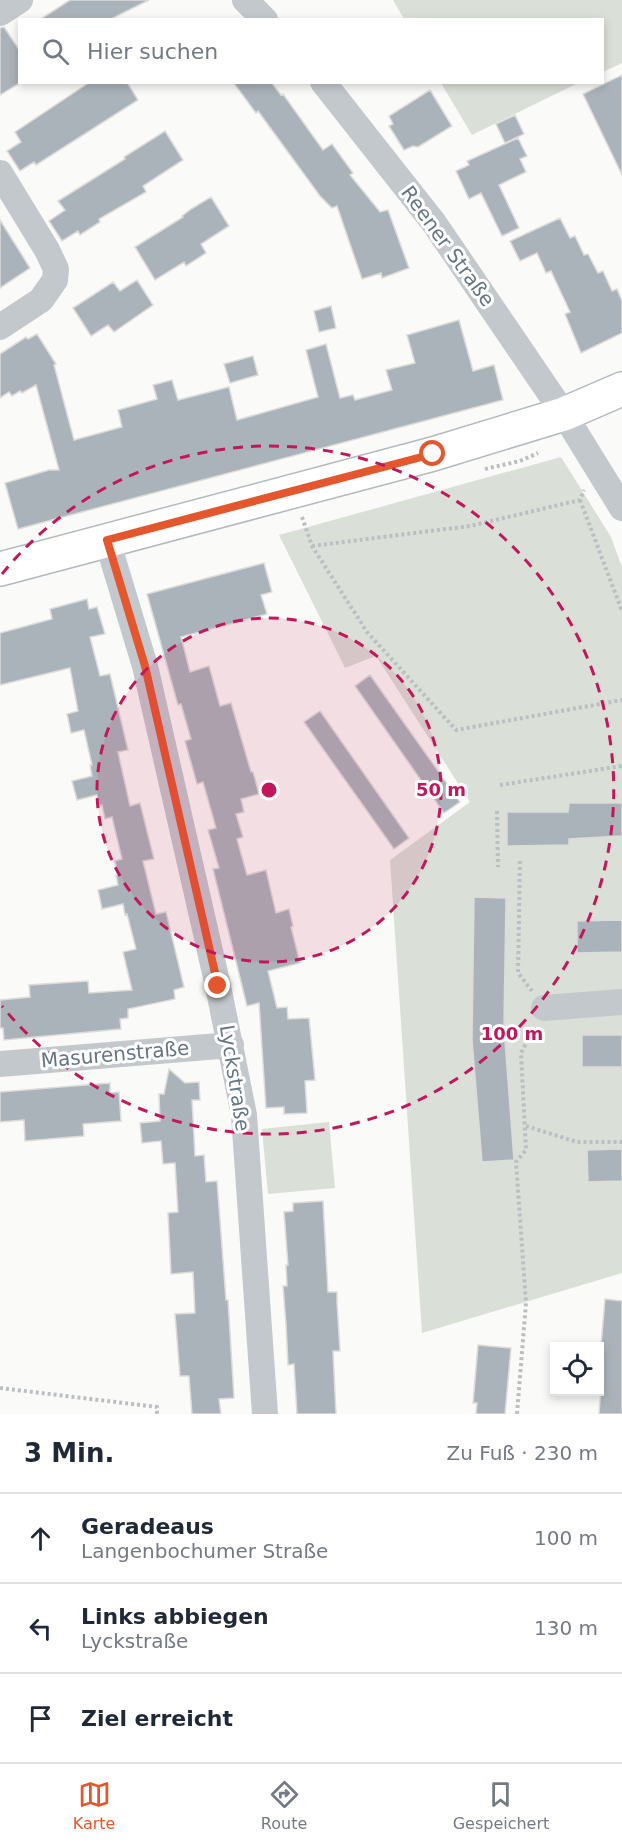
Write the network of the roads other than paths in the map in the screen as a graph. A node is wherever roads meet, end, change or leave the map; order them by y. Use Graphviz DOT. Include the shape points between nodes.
graph roads {
  1 [pos="20,0"];
  2 [pos="245,0"];
  3 [pos="0,13"];
  4 [pos="263,18"];
  5 [pos="325,84"];
  6 [pos="0,173"];
  7 [pos="0,327"];
  8 [pos="622,389"];
  9 [pos="564,414"];
  10 [pos="622,508"];
  11 [pos="107,540"];
  12 [pos="0,569"];
  13 [pos="622,1002"];
  14 [pos="544,1008"];
  15 [pos="231,1044"];
  16 [pos="0,1064"];
  17 [pos="265,1414"];
  1 -- 3 [label="street"];
  2 -- 4 [label="street"];
  5 -- 9 [label="street, Reener Straße" via="434,223"];
  6 -- 7 [label="street" via="56,269 55,280 41,300"];
  8 -- 9 [label="street"];
  9 -- 10 [label="street, Reener Straße"];
  9 -- 11 [label="street" via="433,454"];
  11 -- 12 [label="street"];
  11 -- 15 [label="street, Lyckstraße" via="145,666"];
  13 -- 14 [label="street"];
  15 -- 16 [label="street, Masurenstraße"];
  15 -- 17 [label="street, Lyckstraße" via="244,1115"];
}
